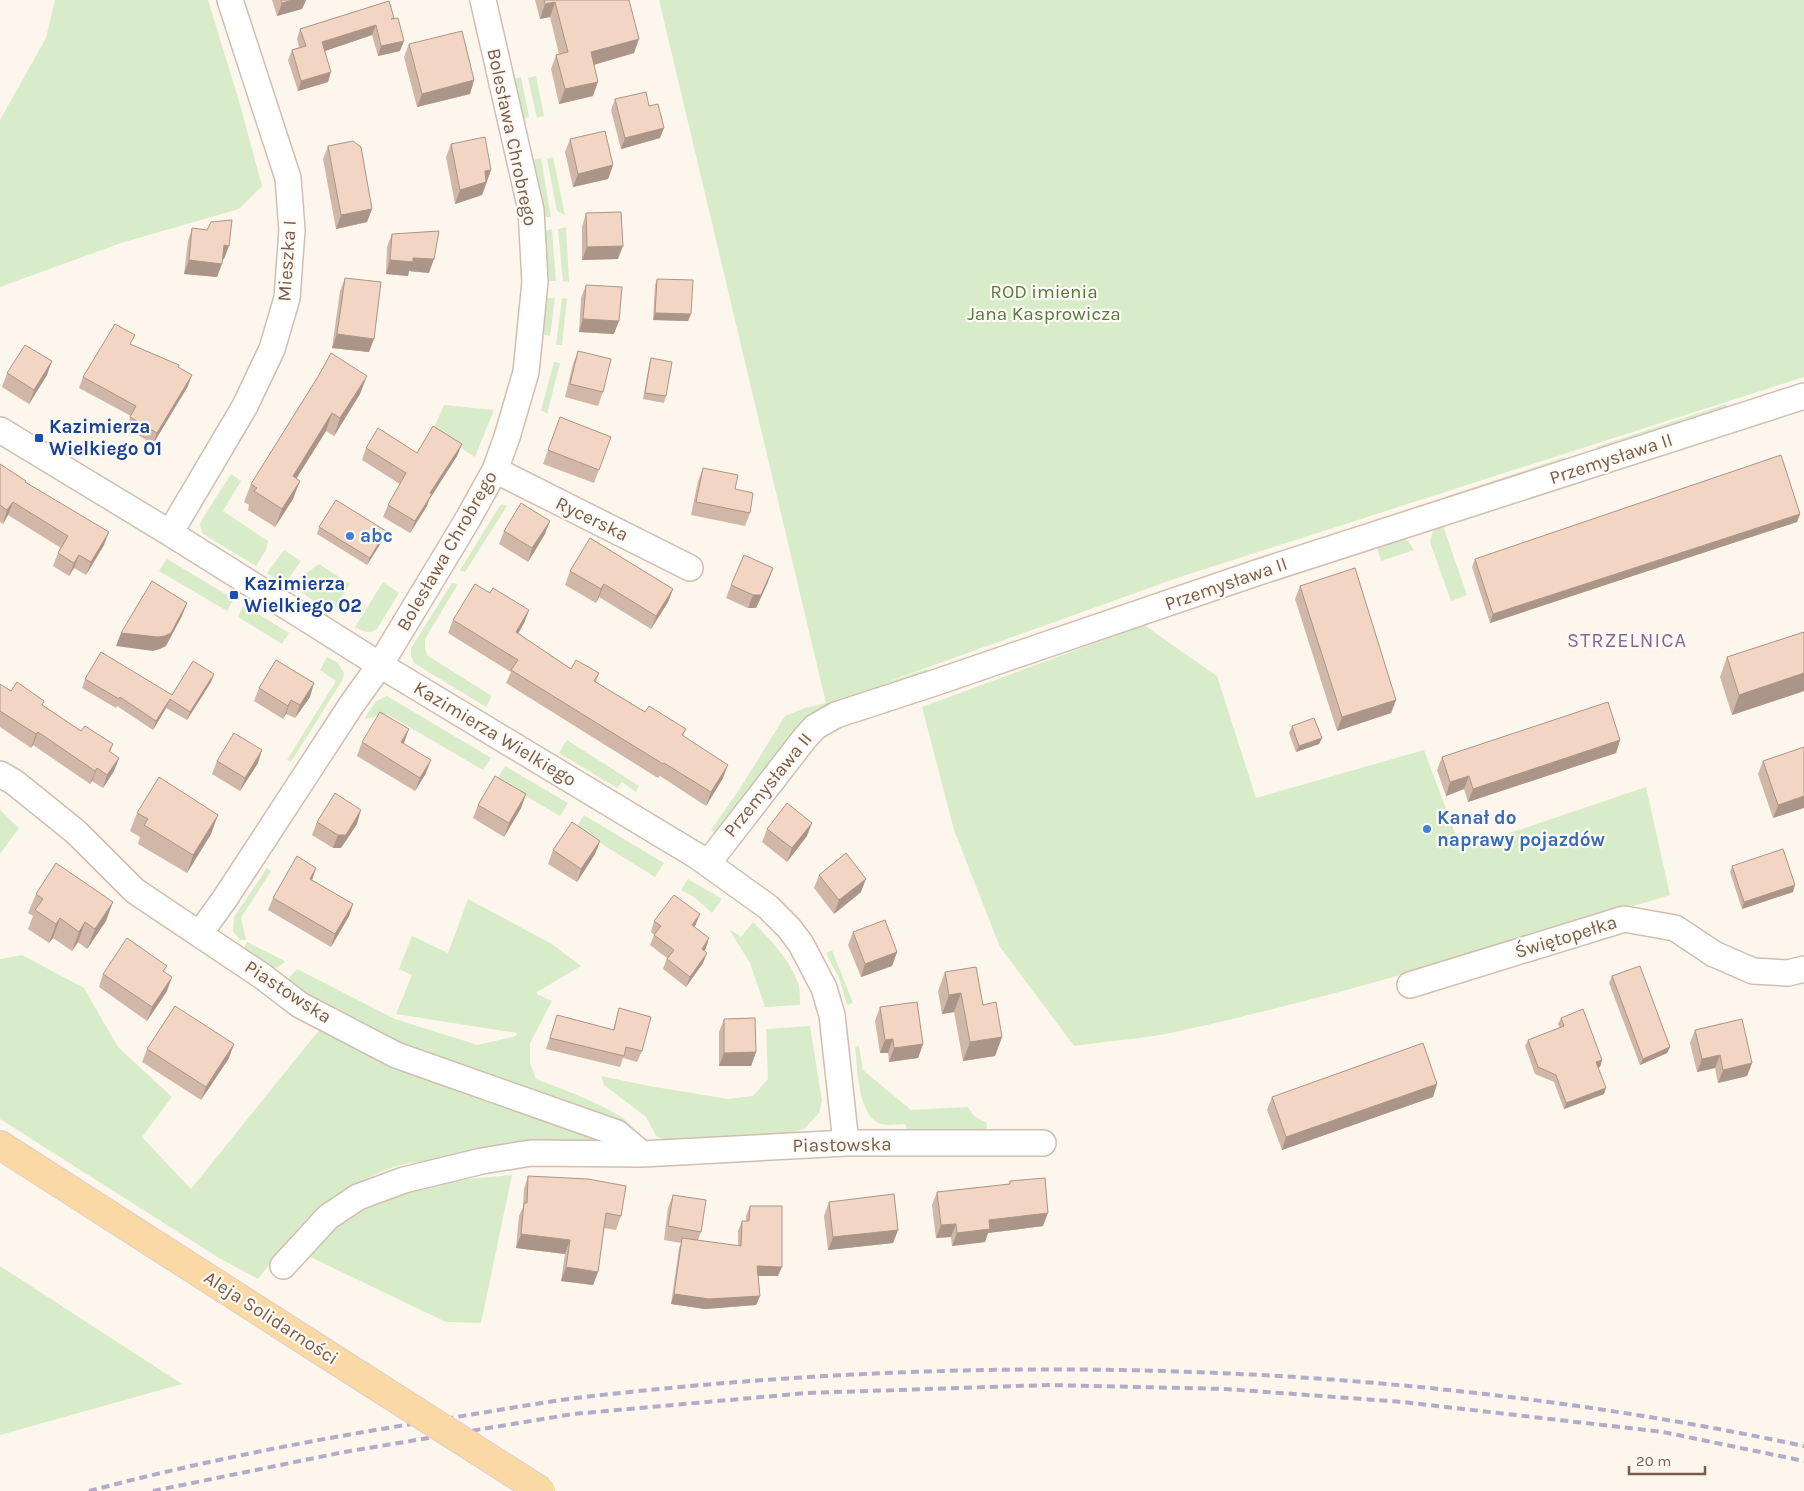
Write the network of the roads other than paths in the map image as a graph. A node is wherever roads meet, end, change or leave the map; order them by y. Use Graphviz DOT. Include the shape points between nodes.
graph roads {
  1 [pos="230,0"];
  2 [pos="483,0"];
  3 [pos="1804,396"];
  4 [pos="0,430"];
  5 [pos="495,470"];
  6 [pos="170,533"];
  7 [pos="690,568"];
  8 [pos="380,665"];
  9 [pos="0,774"];
  10 [pos="708,863"];
  11 [pos="200,933"];
  12 [pos="1804,969"];
  13 [pos="1410,984"];
  14 [pos="846,1143"];
  15 [pos="1043,1143"];
  16 [pos="0,1145"];
  17 [pos="642,1154"];
  18 [pos="283,1266"];
  19 [pos="541,1491"];
  1 -- 6 [label="street, Mieszka I" via="288,178 292,230 287,298 272,348 245,406"];
  2 -- 5 [label="street, Bolesława Chrobrego" via="531,210 535,282 526,372"];
  3 -- 10 [label="street, Przemysława II" via="1256,573 836,715 819,724 805,738"];
  4 -- 6 [label="street, Kazimierza Wielkiego"];
  5 -- 7 [label="street, Rycerska"];
  5 -- 8 [label="street, Bolesława Chrobrego"];
  6 -- 8 [label="street, Kazimierza Wielkiego"];
  8 -- 10 [label="street, Kazimierza Wielkiego"];
  8 -- 11 [label="street, Bolesława Chrobrego"];
  9 -- 11 [label="street, Piastowska" via="76,832 135,891"];
  10 -- 14 [label="street, Kazimierza Wielkiego" via="768,907 789,928 814,967 832,1015"];
  11 -- 17 [label="street, Piastowska" via="300,1004 396,1054 617,1134"];
  12 -- 13 [label="street, Świętopełka" via="1788,973 1753,971 1714,954 1675,928 1624,919"];
  14 -- 15 [label="street, Piastowska"];
  14 -- 17 [label="street, Piastowska"];
  16 -- 19 [label="main road, Aleja Solidarności, bridge"];
  17 -- 18 [label="street, Piastowska" via="531,1153 404,1180 358,1196 328,1217"];
}
